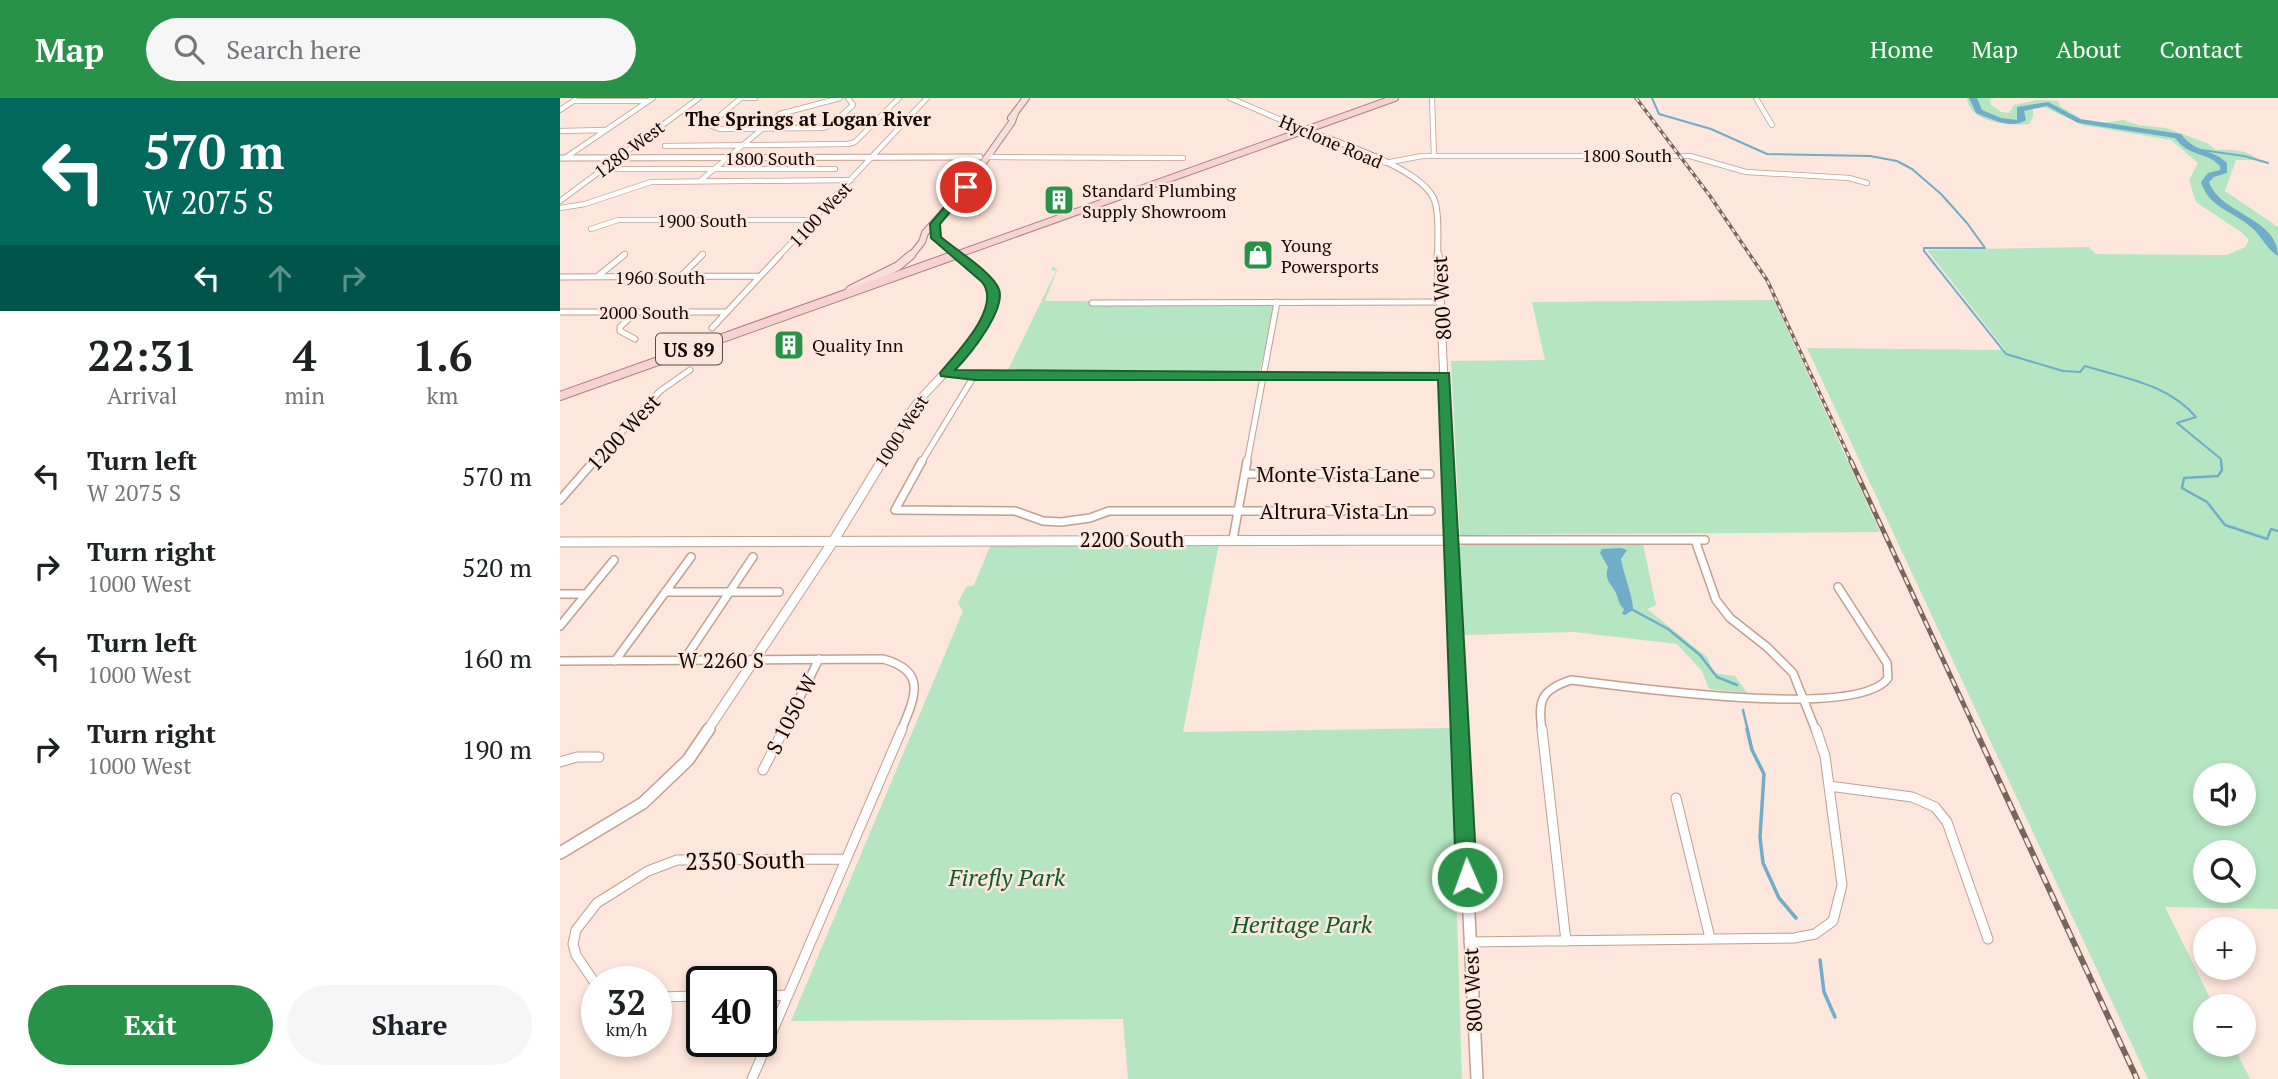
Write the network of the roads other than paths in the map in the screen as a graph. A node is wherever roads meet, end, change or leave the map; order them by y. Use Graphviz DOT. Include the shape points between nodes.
graph roads {
  1 [pos="578,98"];
  2 [pos="699,98"];
  3 [pos="740,98"];
  4 [pos="755,98"];
  5 [pos="840,98"];
  6 [pos="848,98"];
  7 [pos="899,98"];
  8 [pos="927,98"];
  9 [pos="1026,98"];
  10 [pos="1230,98"];
  11 [pos="1395,98"];
  12 [pos="1756,98"];
  13 [pos="1432,99"];
  14 [pos="650,100"];
  15 [pos="573,101"];
  16 [pos="560,110"];
  17 [pos="1015,113"];
  18 [pos="1773,125"];
  19 [pos="762,128"];
  20 [pos="606,130"];
  21 [pos="1304,130"];
  22 [pos="560,131"];
  23 [pos="742,145"];
  24 [pos="665,146"];
  25 [pos="1434,156"];
  26 [pos="872,157"];
  27 [pos="984,157"];
  28 [pos="562,158"];
  29 [pos="617,158"];
  30 [pos="726,158"];
  31 [pos="1183,158"];
  32 [pos="1385,163"];
  33 [pos="603,169"];
  34 [pos="713,169"];
  35 [pos="835,169"];
  36 [pos="851,180"];
  37 [pos="700,181"];
  38 [pos="1867,183"];
  39 [pos="1429,189"];
  40 [pos="954,199"];
  41 [pos="560,201"];
  42 [pos="560,208"];
  43 [pos="814,220"];
  44 [pos="935,224"];
  45 [pos="591,229"];
  46 [pos="625,254"];
  47 [pos="703,254"];
  48 [pos="956,254"];
  49 [pos="680,276"];
  50 [pos="760,276"];
  51 [pos="560,277"];
  52 [pos="598,277"];
  53 [pos="837,296"];
  54 [pos="1277,302"];
  55 [pos="1441,302"];
  56 [pos="1092,303"];
  57 [pos="560,312"];
  58 [pos="637,312"];
  59 [pos="727,312"];
  60 [pos="712,328"];
  61 [pos="635,339"];
  62 [pos="690,370"];
  63 [pos="946,373"];
  64 [pos="975,376"];
  65 [pos="1264,376"];
  66 [pos="1444,376"];
  67 [pos="560,396"];
  68 [pos="1245,474"];
  69 [pos="1430,474"];
  70 [pos="560,500"];
  71 [pos="1238,510"];
  72 [pos="1431,510"];
  73 [pos="1233,539"];
  74 [pos="834,540"];
  75 [pos="1450,540"];
  76 [pos="560,542"];
  77 [pos="691,557"];
  78 [pos="753,557"];
  79 [pos="614,559"];
  80 [pos="1838,587"];
  81 [pos="729,592"];
  82 [pos="779,592"];
  83 [pos="665,593"];
  84 [pos="560,594"];
  85 [pos="586,594"];
  86 [pos="560,626"];
  87 [pos="819,659"];
  88 [pos="684,660"];
  89 [pos="754,660"];
  90 [pos="560,661"];
  91 [pos="615,661"];
  92 [pos="1807,700"];
  93 [pos="598,757"];
  94 [pos="560,762"];
  95 [pos="763,769"];
  96 [pos="1829,786"];
  97 [pos="1676,798"];
  98 [pos="560,853"];
  99 [pos="846,859"];
  100 [pos="1710,938"];
  101 [pos="1988,939"];
  102 [pos="1566,941"];
  103 [pos="1469,942"];
  104 [pos="582,966"];
  105 [pos="777,995"];
  106 [pos="788,995"];
  107 [pos="752,1079"];
  108 [pos="1477,1079"];
  1 -- 15 [label="street"];
  2 -- 29 [label="street, 1280 West"];
  3 -- 4 [label="street"];
  3 -- 19 [label="street" via="709,125"];
  5 -- 19 [label="street" via="786,111"];
  6 -- 19 [label="street" via="853,104 827,127"];
  7 -- 23 [label="street" via="852,143"];
  8 -- 26 [label="street, 1100 West"];
  9 -- 17 [label="main road"];
  10 -- 21 [label="street, Hyclone Road"];
  11 -- 21 [label="highway, US 89"];
  12 -- 18 [label="street"];
  13 -- 25 [label="street"];
  14 -- 15 [label="street"];
  14 -- 20 [label="street"];
  15 -- 16 [label="street"];
  17 -- 27 [label="main road"];
  17 -- 27 [label="main road" via="1013,122"];
  19 -- 23 [label="street"];
  20 -- 22 [label="street"];
  20 -- 28 [label="street"];
  21 -- 32 [label="street, Hyclone Road"];
  21 -- 48 [label="highway, US 89"];
  23 -- 24 [label="street"];
  23 -- 30 [label="street"];
  25 -- 32 [label="street, 1800 South"];
  25 -- 38 [label="street, 1800 South" via="1690,156 1746,172"];
  26 -- 27 [label="street, 1800 South"];
  26 -- 30 [label="street, 1800 South"];
  26 -- 36 [label="street, 1100 West"];
  27 -- 31 [label="street, 1800 South"];
  27 -- 40 [label="main road"];
  27 -- 40 [label="main road" via="958,187"];
  28 -- 29 [label="street, 1800 South"];
  29 -- 30 [label="street, 1800 South"];
  29 -- 33 [label="street, 1280 West"];
  30 -- 34 [label="street"];
  32 -- 39 [label="street, Hyclone Road"];
  33 -- 34 [label="street"];
  33 -- 41 [label="street, 1280 West"];
  34 -- 35 [label="street"];
  34 -- 37 [label="street"];
  36 -- 37 [label="street"];
  36 -- 43 [label="street, 1100 West"];
  37 -- 42 [label="street" via="651,182"];
  39 -- 55 [label="street, 800 West" via="1435,201"];
  40 -- 44 [label="main road"];
  43 -- 45 [label="street, 1900 South" via="618,220"];
  43 -- 50 [label="street, 1100 West"];
  44 -- 48 [label="main road, 1000 West" via="936,238"];
  44 -- 53 [label="main road" via="918,250 898,266"];
  46 -- 52 [label="street"];
  47 -- 49 [label="street"];
  48 -- 53 [label="highway, US 89"];
  48 -- 63 [label="street, 1000 West" via="986,280 995,297 965,353"];
  49 -- 50 [label="street, 1960 South"];
  49 -- 52 [label="street, 1960 South"];
  50 -- 59 [label="street, 1100 West"];
  51 -- 52 [label="street, 1960 South"];
  53 -- 67 [label="highway, US 89"];
  54 -- 55 [label="street"];
  54 -- 56 [label="street"];
  54 -- 65 [label="street"];
  55 -- 66 [label="street, 800 West"];
  57 -- 58 [label="street, 2000 South"];
  58 -- 59 [label="street, 2000 South"];
  58 -- 61 [label="street" via="620,327"];
  59 -- 60 [label="street, 1100 West"];
  62 -- 70 [label="street, 1200 West" via="670,382"];
  63 -- 64 [label="street"];
  63 -- 74 [label="street, 1000 West" via="914,407"];
  64 -- 65 [label="street"];
  64 -- 71 [label="street, Altrura Vista Ln" via="941,426 895,510 1015,511 1061,523 1109,511"];
  65 -- 66 [label="street"];
  65 -- 68 [label="street"];
  66 -- 75 [label="street, 800 West"];
  68 -- 69 [label="street, Monte Vista Lane"];
  68 -- 71 [label="street"];
  71 -- 72 [label="street, Altrura Vista Ln"];
  71 -- 73 [label="street"];
  73 -- 74 [label="street, 2200 South"];
  73 -- 75 [label="street, 2200 South"];
  74 -- 76 [label="street, 2200 South"];
  74 -- 89 [label="street, 1000 West"];
  75 -- 92 [label="street, 2200 South" via="1700,540 1716,600 1793,673"];
  75 -- 103 [label="street, 800 West"];
  77 -- 83 [label="street"];
  78 -- 81 [label="street"];
  79 -- 85 [label="street"];
  80 -- 92 [label="street" via="1887,663 1888,678 1874,690"];
  81 -- 82 [label="street"];
  81 -- 83 [label="street"];
  81 -- 88 [label="street"];
  83 -- 91 [label="street"];
  84 -- 85 [label="street"];
  85 -- 86 [label="street"];
  87 -- 89 [label="street, W 2260 S"];
  87 -- 95 [label="street, S 1050 W"];
  87 -- 99 [label="street, W 2260 S" via="901,663 912,672 916,684 913,703"];
  88 -- 89 [label="street, W 2260 S"];
  88 -- 91 [label="street, W 2260 S"];
  89 -- 98 [label="street, 1000 West" via="688,760 669,780 643,803"];
  90 -- 91 [label="street, W 2260 S"];
  92 -- 96 [label="street" via="1825,756"];
  92 -- 102 [label="street" via="1572,680 1553,685 1543,695 1539,707"];
  93 -- 94 [label="street"];
  96 -- 100 [label="street" via="1842,885 1833,921 1815,934 1794,938"];
  96 -- 101 [label="street" via="1912,797 1935,807 1947,822"];
  97 -- 100 [label="street"];
  99 -- 104 [label="street, 2350 South" via="658,864 600,900 580,923 573,941"];
  99 -- 106 [label="street"];
  100 -- 102 [label="street"];
  102 -- 103 [label="street"];
  103 -- 108 [label="street, 800 West"];
  105 -- 106 [label="street"];
  106 -- 107 [label="street"];
}
